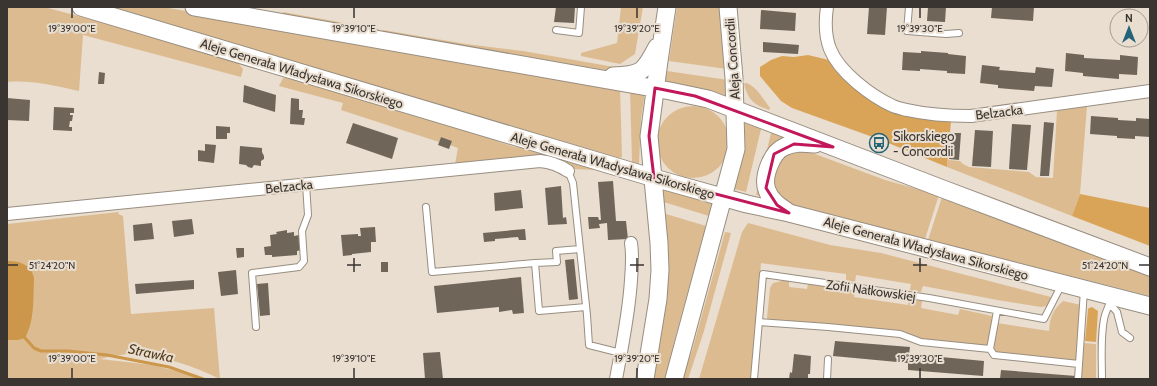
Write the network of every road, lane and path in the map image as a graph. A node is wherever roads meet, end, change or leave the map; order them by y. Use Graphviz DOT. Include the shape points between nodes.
graph roads {
  1 [pos="80,7"];
  2 [pos="194,7"];
  3 [pos="581,7"];
  4 [pos="667,7"];
  5 [pos="728,7"];
  6 [pos="827,7"];
  7 [pos="909,7"];
  8 [pos="556,30"];
  9 [pos="959,32"];
  10 [pos="662,36"];
  11 [pos="593,77"];
  12 [pos="655,88"];
  13 [pos="1150,91"];
  14 [pos="735,110"];
  15 [pos="833,147"];
  16 [pos="568,171"];
  17 [pos="654,178"];
  18 [pos="306,184"];
  19 [pos="724,197"];
  20 [pos="426,207"];
  21 [pos="789,213"];
  22 [pos="7,214"];
  23 [pos="631,243"];
  24 [pos="580,250"];
  25 [pos="535,264"];
  26 [pos="1150,267"];
  27 [pos="1063,284"];
  28 [pos="1084,289"];
  29 [pos="1111,300"];
  30 [pos="1150,306"];
  31 [pos="586,307"];
  32 [pos="997,310"];
  33 [pos="760,322"];
  34 [pos="256,327"];
  35 [pos="1130,338"];
  36 [pos="990,349"];
  37 [pos="621,353"];
  38 [pos="828,359"];
  39 [pos="1079,364"];
  40 [pos="616,379"];
  41 [pos="645,379"];
  42 [pos="674,379"];
  43 [pos="754,379"];
  44 [pos="827,379"];
  45 [pos="1078,379"];
  46 [pos="1102,379"];
  1 -- 17 [label="main road, Aleje Generała Władysława Sikorskiego"];
  2 -- 11 [label="main road"];
  3 -- 8 [label="lane" via="578,32"];
  4 -- 10 [label="main road"];
  5 -- 14 [label="main road, Aleja Concordii"];
  6 -- 13 [label="street, Belzacka" via="826,26 830,48 838,63 871,94 893,106 920,113 971,116"];
  7 -- 9 [label="lane" via="907,31 946,34"];
  10 -- 11 [label="main road" via="648,64 640,71 627,75"];
  10 -- 12 [label="main road"];
  11 -- 12 [label="main road"];
  12 -- 14 [label="main road" via="702,98"];
  12 -- 17 [label="main road" via="650,136"];
  14 -- 15 [label="main road"];
  14 -- 19 [label="main road, Aleja Concordii" via="736,149"];
  15 -- 21 [label="main road" via="794,144 785,146 774,154 768,169 766,188 777,205"];
  15 -- 26 [label="main road"];
  16 -- 18 [label="street, Belzacka" via="551,162 540,161"];
  16 -- 24 [label="lane" via="573,183"];
  17 -- 19 [label="main road, Aleje Generała Władysława Sikorskiego"];
  17 -- 41 [label="main road" via="660,270"];
  18 -- 22 [label="street, Belzacka"];
  18 -- 34 [label="lane" via="308,215 302,231 304,261 299,267 252,273"];
  19 -- 21 [label="main road, Aleje Generała Władysława Sikorskiego"];
  19 -- 42 [label="main road, Aleja Concordii"];
  20 -- 25 [label="lane" via="432,272"];
  21 -- 27 [label="main road, Aleje Generała Władysława Sikorskiego"];
  23 -- 37 [label="street" via="633,253 630,293"];
  24 -- 25 [label="lane" via="556,251 557,262"];
  24 -- 31 [label="lane"];
  25 -- 31 [label="lane" via="539,311"];
  27 -- 28 [label="main road, Aleje Generała Władysława Sikorskiego"];
  27 -- 32 [label="lane, Zofii Nałkowskiej" via="1044,319"];
  28 -- 29 [label="main road, Aleje Generała Władysława Sikorskiego"];
  28 -- 39 [label="lane"];
  29 -- 30 [label="main road, Aleje Generała Władysława Sikorskiego"];
  29 -- 35 [label="lane" via="1122,332"];
  29 -- 46 [label="lane" via="1105,316"];
  31 -- 37 [label="lane" via="589,345"];
  32 -- 33 [label="lane, Zofii Nałkowskiej" via="763,274"];
  32 -- 36 [label="lane"];
  33 -- 36 [label="lane" via="900,334 921,342"];
  33 -- 43 [label="lane, Zofii Nałkowskiej"];
  36 -- 39 [label="lane" via="998,356"];
  37 -- 40 [label="street"];
  38 -- 44 [label="lane"];
  39 -- 45 [label="lane"];
}
